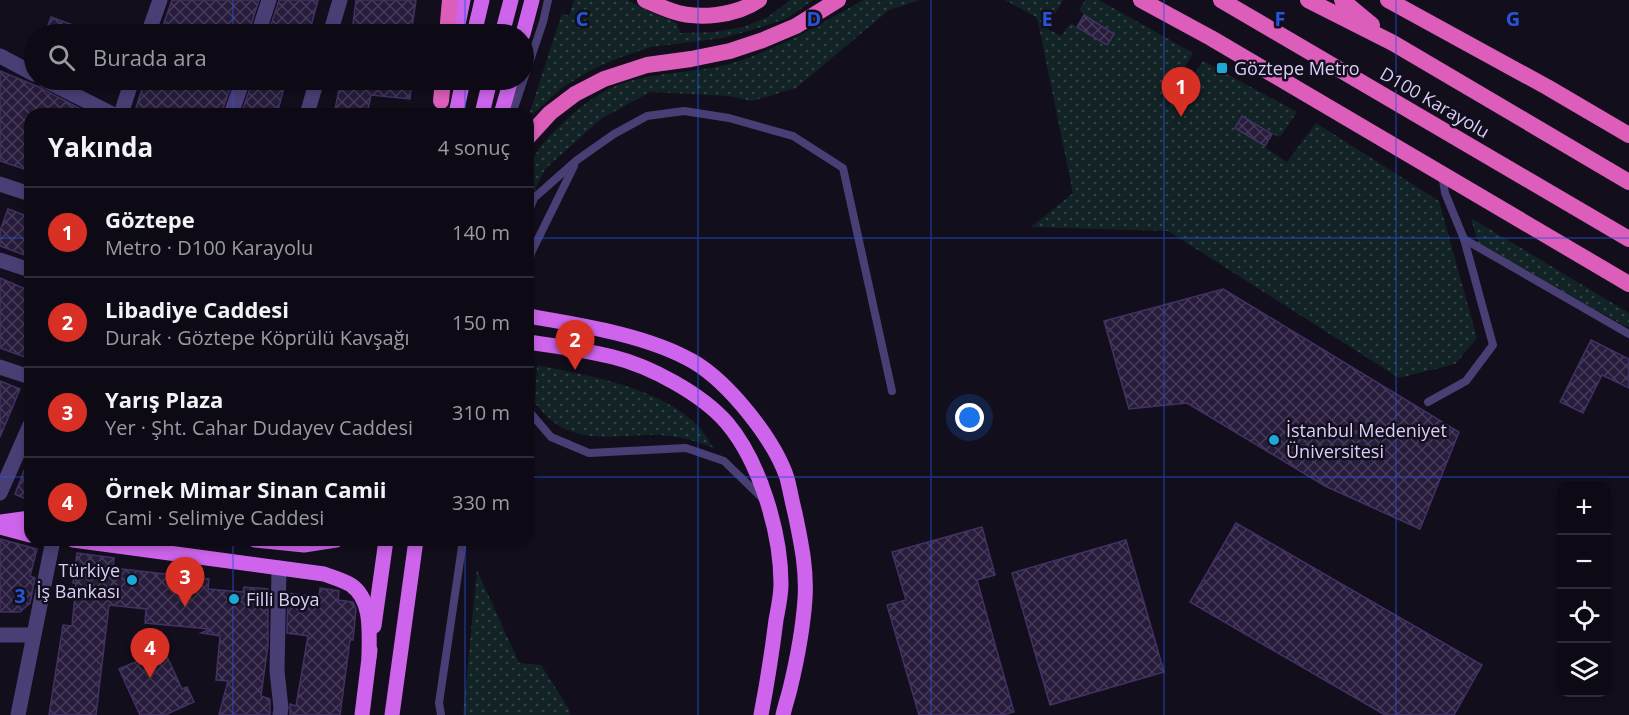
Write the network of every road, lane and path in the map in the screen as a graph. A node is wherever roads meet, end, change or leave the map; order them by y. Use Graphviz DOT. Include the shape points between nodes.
graph roads {
  1 [pos="160,0"];
  2 [pos="269,0"];
  3 [pos="340,0"];
  4 [pos="450,0"];
  5 [pos="463,0"];
  6 [pos="482,0"];
  7 [pos="511,0"];
  8 [pos="532,0"];
  9 [pos="548,0"];
  10 [pos="645,0"];
  11 [pos="759,0"];
  12 [pos="838,0"];
  13 [pos="1141,0"];
  14 [pos="1157,0"];
  15 [pos="1221,0"];
  16 [pos="1308,0"];
  17 [pos="1341,0"];
  18 [pos="1388,0"];
  19 [pos="152,24"];
  20 [pos="261,24"];
  21 [pos="333,24"];
  22 [pos="448,24"];
  23 [pos="458,24"];
  24 [pos="476,24"];
  25 [pos="505,24"];
  26 [pos="526,24"];
  27 [pos="1210,38"];
  28 [pos="1394,43"];
  29 [pos="534,47"];
  30 [pos="0,56"];
  31 [pos="24,69"];
  32 [pos="65,90"];
  33 [pos="129,90"];
  34 [pos="239,90"];
  35 [pos="314,90"];
  36 [pos="444,90"];
  37 [pos="461,90"];
  38 [pos="488,90"];
  39 [pos="508,90"];
  40 [pos="520,90"];
  41 [pos="441,107"];
  42 [pos="100,108"];
  43 [pos="123,108"];
  44 [pos="233,108"];
  45 [pos="309,108"];
  46 [pos="457,108"];
  47 [pos="483,108"];
  48 [pos="503,108"];
  49 [pos="514,108"];
  50 [pos="534,130"];
  51 [pos="1629,135"];
  52 [pos="577,160"];
  53 [pos="1442,173"];
  54 [pos="1629,182"];
  55 [pos="0,184"];
  56 [pos="24,192"];
  57 [pos="534,198"];
  58 [pos="1629,239"];
  59 [pos="1464,240"];
  60 [pos="534,246"];
  61 [pos="0,260"];
  62 [pos="24,268"];
  63 [pos="1629,284"];
  64 [pos="534,317"];
  65 [pos="1629,334"];
  66 [pos="534,343"];
  67 [pos="0,367"];
  68 [pos="24,375"];
  69 [pos="892,391"];
  70 [pos="1428,402"];
  71 [pos="534,417"];
  72 [pos="24,439"];
  73 [pos="0,493"];
  74 [pos="769,504"];
  75 [pos="24,519"];
  76 [pos="0,522"];
  77 [pos="0,527"];
  78 [pos="24,533"];
  79 [pos="52,546"];
  80 [pos="118,546"];
  81 [pos="170,546"];
  82 [pos="385,546"];
  83 [pos="415,546"];
  84 [pos="462,546"];
  85 [pos="164,552"];
  86 [pos="279,568"];
  87 [pos="0,635"];
  88 [pos="33,635"];
  89 [pos="369,657"];
  90 [pos="395,684"];
  91 [pos="18,715"];
  92 [pos="280,715"];
  93 [pos="362,715"];
  94 [pos="392,715"];
  95 [pos="400,715"];
  96 [pos="441,715"];
  97 [pos="761,715"];
  98 [pos="783,715"];
  1 -- 19 [label="street"];
  2 -- 20 [label="street"];
  3 -- 21 [label="street"];
  4 -- 22 [label="highway"];
  5 -- 23 [label="main road"];
  6 -- 24 [label="main road"];
  7 -- 25 [label="main road"];
  8 -- 26 [label="main road"];
  9 -- 29 [label="lane"];
  10 -- 11 [label="highway" via="674,12 701,15 727,13"];
  12 -- 50 [label="highway" via="796,26 763,40 730,51 647,64 604,79 575,94"];
  13 -- 27 [label="highway"];
  14 -- 27 [label="highway"];
  15 -- 58 [label="highway, D100 Karayolu"];
  16 -- 28 [label="highway, D100 Karayolu"];
  17 -- 28 [label="highway"];
  18 -- 51 [label="highway"];
  27 -- 53 [label="highway"];
  28 -- 54 [label="highway, D100 Karayolu"];
  30 -- 31 [label="street"];
  32 -- 42 [label="street"];
  33 -- 43 [label="street"];
  34 -- 44 [label="street"];
  35 -- 45 [label="street"];
  36 -- 41 [label="highway"];
  37 -- 46 [label="main road"];
  38 -- 47 [label="main road"];
  39 -- 48 [label="main road"];
  40 -- 49 [label="lane"];
  52 -- 57 [label="lane"];
  52 -- 60 [label="lane"];
  52 -- 69 [label="lane" via="647,116 684,111 729,118 793,136 843,168"];
  53 -- 59 [label="lane" via="1445,193"];
  53 -- 63 [label="highway"];
  55 -- 56 [label="street"];
  59 -- 65 [label="lane"];
  59 -- 70 [label="lane" via="1493,345 1466,381"];
  61 -- 62 [label="street"];
  64 -- 98 [label="main road" via="590,327 665,349 695,363 726,387 777,458 787,477 805,571 802,620"];
  66 -- 74 [label="main road" via="615,357 691,392 726,422 759,478"];
  67 -- 68 [label="street"];
  71 -- 74 [label="lane" via="551,437 589,453 686,448 724,461"];
  72 -- 73 [label="street"];
  74 -- 97 [label="main road" via="781,585"];
  75 -- 76 [label="main road"];
  77 -- 78 [label="main road"];
  79 -- 88 [label="street"];
  80 -- 85 [label="main road"];
  81 -- 85 [label="main road"];
  82 -- 89 [label="main road"];
  83 -- 90 [label="main road"];
  84 -- 96 [label="lane" via="439,703"];
  85 -- 86 [label="main road"];
  86 -- 89 [label="main road" via="324,574 352,586 364,601 369,618"];
  86 -- 92 [label="street"];
  87 -- 88 [label="street"];
  88 -- 91 [label="street"];
  89 -- 93 [label="main road"];
  90 -- 94 [label="main road"];
  90 -- 95 [label="main road"];
}
